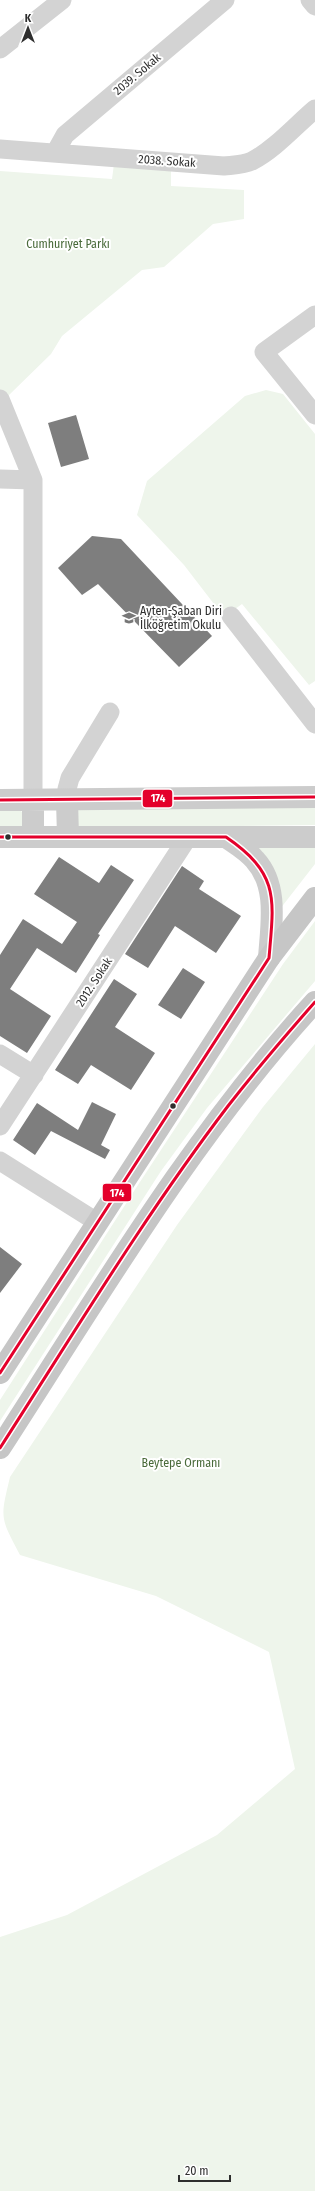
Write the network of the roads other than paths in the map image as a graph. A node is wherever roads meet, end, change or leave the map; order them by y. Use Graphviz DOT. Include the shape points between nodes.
graph roads {
  1 [pos="62,0"];
  2 [pos="225,0"];
  3 [pos="310,0"];
  4 [pos="315,6"];
  5 [pos="0,49"];
  6 [pos="315,109"];
  7 [pos="0,149"];
  8 [pos="55,153"];
  9 [pos="315,315"];
  10 [pos="0,399"];
  11 [pos="315,415"];
  12 [pos="0,479"];
  13 [pos="33,480"];
  14 [pos="231,616"];
  15 [pos="110,712"];
  16 [pos="315,724"];
  17 [pos="315,797"];
  18 [pos="0,800"];
  19 [pos="33,800"];
  20 [pos="67,800"];
  21 [pos="315,836"];
  22 [pos="0,837"];
  23 [pos="33,837"];
  24 [pos="68,837"];
  25 [pos="188,837"];
  26 [pos="226,837"];
  27 [pos="315,898"];
  28 [pos="269,958"];
  29 [pos="315,1002"];
  30 [pos="0,1054"];
  31 [pos="34,1074"];
  32 [pos="0,1126"];
  33 [pos="0,1161"];
  34 [pos="97,1222"];
  35 [pos="0,1373"];
  36 [pos="0,1448"];
  1 -- 5 [label="street"];
  2 -- 8 [label="street, 2039. Sokak" via="65,135"];
  3 -- 4 [label="street"];
  6 -- 8 [label="street, 2038. Sokak" via="267,150 251,161 240,164 224,166"];
  7 -- 8 [label="street, 2038. Sokak"];
  9 -- 11 [label="street" via="264,352"];
  10 -- 13 [label="street"];
  12 -- 13 [label="street"];
  13 -- 19 [label="street"];
  14 -- 16 [label="street"];
  15 -- 20 [label="street" via="70,778"];
  17 -- 20 [label="main road"];
  18 -- 19 [label="main road"];
  19 -- 20 [label="main road"];
  19 -- 23 [label="main road"];
  20 -- 24 [label="main road"];
  21 -- 26 [label="main road"];
  22 -- 23 [label="main road"];
  23 -- 24 [label="main road"];
  24 -- 25 [label="main road"];
  25 -- 26 [label="main road"];
  25 -- 31 [label="street, 2012. Sokak"];
  26 -- 28 [label="main road" via="255,860 268,883 272,916"];
  27 -- 28 [label="main road"];
  28 -- 34 [label="main road"];
  29 -- 36 [label="main road" via="210,1128"];
  30 -- 31 [label="street"];
  31 -- 32 [label="street, 2012. Sokak"];
  33 -- 34 [label="street"];
  34 -- 35 [label="main road"];
}
